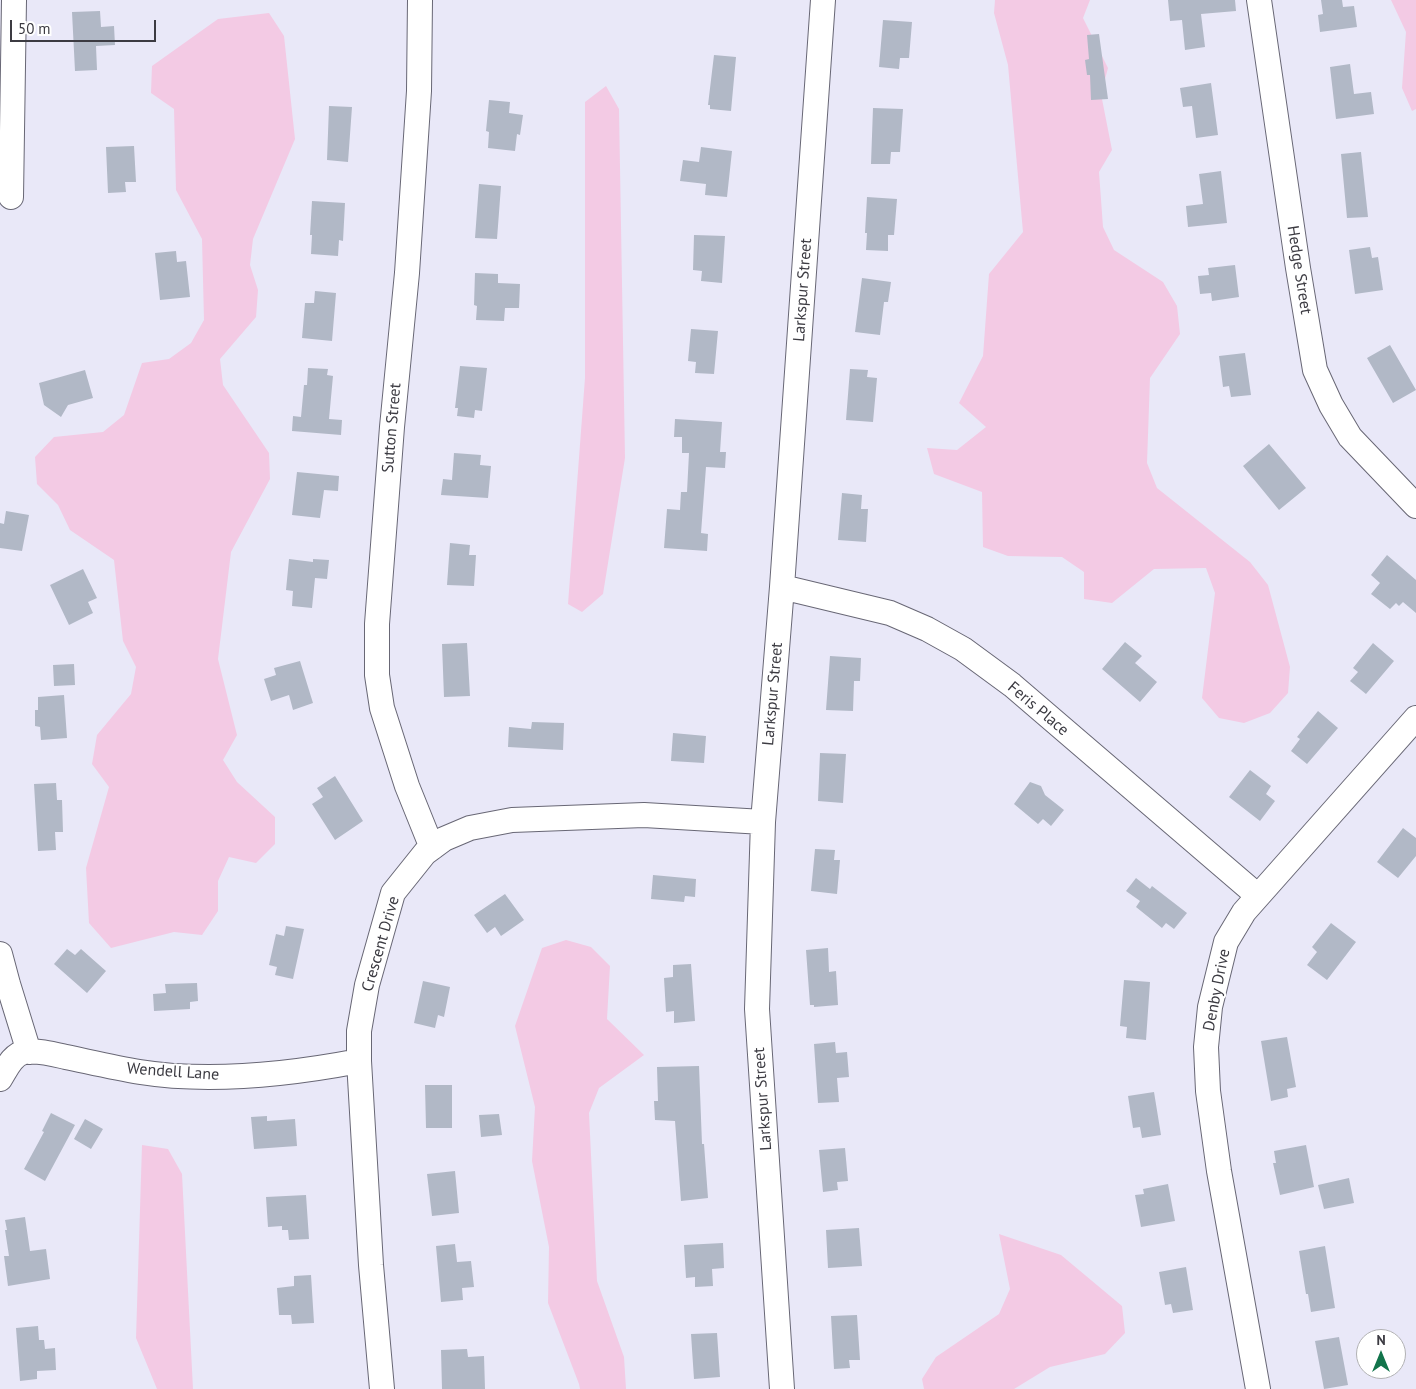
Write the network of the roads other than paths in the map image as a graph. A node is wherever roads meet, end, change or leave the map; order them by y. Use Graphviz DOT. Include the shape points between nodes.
graph roads {
  1 [pos="14,0"];
  2 [pos="420,0"];
  3 [pos="823,0"];
  4 [pos="1259,0"];
  5 [pos="11,197"];
  6 [pos="1416,506"];
  7 [pos="782,587"];
  8 [pos="1416,718"];
  9 [pos="763,822"];
  10 [pos="432,848"];
  11 [pos="1258,896"];
  12 [pos="0,954"];
  13 [pos="29,1052"];
  14 [pos="359,1061"];
  15 [pos="0,1079"];
  16 [pos="382,1389"];
  17 [pos="782,1389"];
  18 [pos="1258,1389"];
  1 -- 5 [label="street"];
  2 -- 10 [label="street, Sutton Street" via="419,91 377,624 377,675 382,708 407,786"];
  3 -- 7 [label="street, Larkspur Street"];
  4 -- 6 [label="street, Hedge Street" via="1315,370 1330,405 1350,437"];
  7 -- 9 [label="street, Larkspur Street"];
  7 -- 11 [label="street, Feris Place" via="890,613 963,649 1012,685"];
  8 -- 11 [label="street, Denby Drive"];
  9 -- 10 [label="street, Crescent Drive" via="644,815 512,820 470,828"];
  9 -- 17 [label="street, Larkspur Street" via="757,1009"];
  10 -- 14 [label="street, Crescent Drive" via="393,893 367,986 359,1031"];
  11 -- 18 [label="street, Denby Drive" via="1226,942 1210,1007 1206,1047 1208,1091 1219,1170"];
  12 -- 13 [label="street"];
  13 -- 14 [label="street, Wendell Lane" via="182,1076 309,1070"];
  13 -- 15 [label="street" via="23,1052 10,1061"];
  14 -- 16 [label="street, Crescent Drive"];
}
